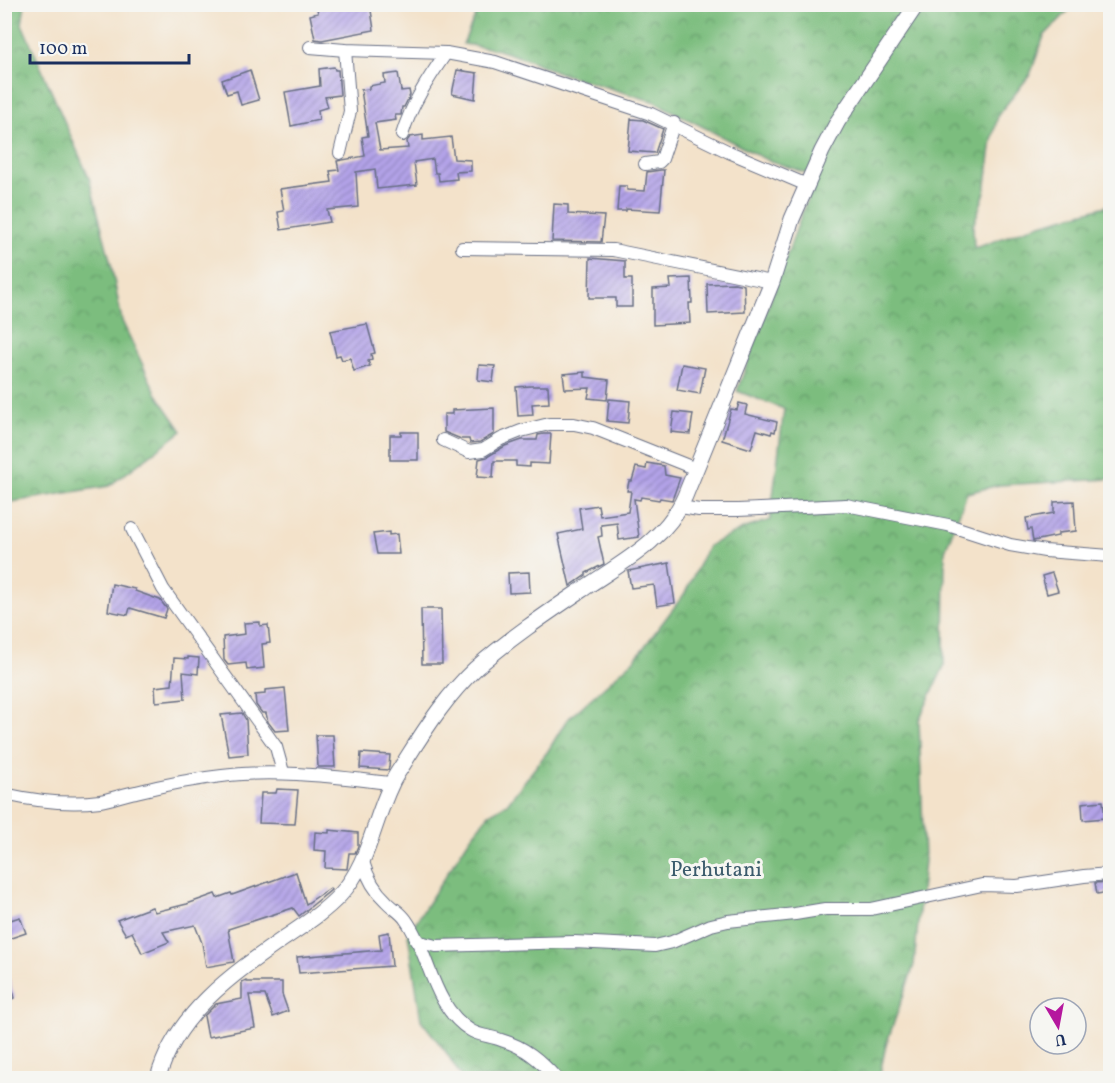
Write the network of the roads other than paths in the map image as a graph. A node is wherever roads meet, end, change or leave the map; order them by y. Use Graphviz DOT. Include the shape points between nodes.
graph roads {
  1 [pos="917,4"];
  2 [pos="310,47"];
  3 [pos="345,50"];
  4 [pos="446,53"];
  5 [pos="674,123"];
  6 [pos="402,135"];
  7 [pos="340,153"];
  8 [pos="645,164"];
  9 [pos="807,185"];
  10 [pos="462,248"];
  11 [pos="772,282"];
  12 [pos="443,440"];
  13 [pos="696,469"];
  14 [pos="681,507"];
  15 [pos="132,528"];
  16 [pos="1110,556"];
  17 [pos="283,772"];
  18 [pos="391,783"];
  19 [pos="4,794"];
  20 [pos="363,862"];
  21 [pos="1110,874"];
  22 [pos="416,941"];
  23 [pos="158,1078"];
  24 [pos="556,1078"];
  1 -- 9 [label="street" via="838,120"];
  2 -- 3 [label="street"];
  3 -- 4 [label="street"];
  3 -- 7 [label="street" via="350,111"];
  4 -- 5 [label="street" via="495,62"];
  4 -- 6 [label="street" via="418,97"];
  5 -- 8 [label="street" via="662,159"];
  5 -- 9 [label="street" via="729,152"];
  9 -- 11 [label="street"];
  10 -- 11 [label="street" via="613,250"];
  11 -- 13 [label="street"];
  12 -- 13 [label="street" via="469,452 483,450 521,431 549,424 574,424"];
  13 -- 14 [label="street"];
  14 -- 16 [label="street" via="738,510 846,505 948,525 1022,547"];
  14 -- 18 [label="street" via="660,533 632,557 549,612 477,667 451,696"];
  15 -- 17 [label="street" via="163,589 276,747"];
  17 -- 18 [label="street"];
  17 -- 19 [label="street" via="196,779 102,801 47,801"];
  18 -- 20 [label="street"];
  20 -- 22 [label="street" via="371,882 405,919"];
  20 -- 23 [label="street" via="351,883 324,911 223,984 189,1018 172,1041"];
  21 -- 22 [label="street" via="1017,886 982,885 871,909 825,909 728,921 655,946 574,942 436,946"];
  22 -- 24 [label="street" via="436,987 460,1021 475,1033 528,1051"];
}
